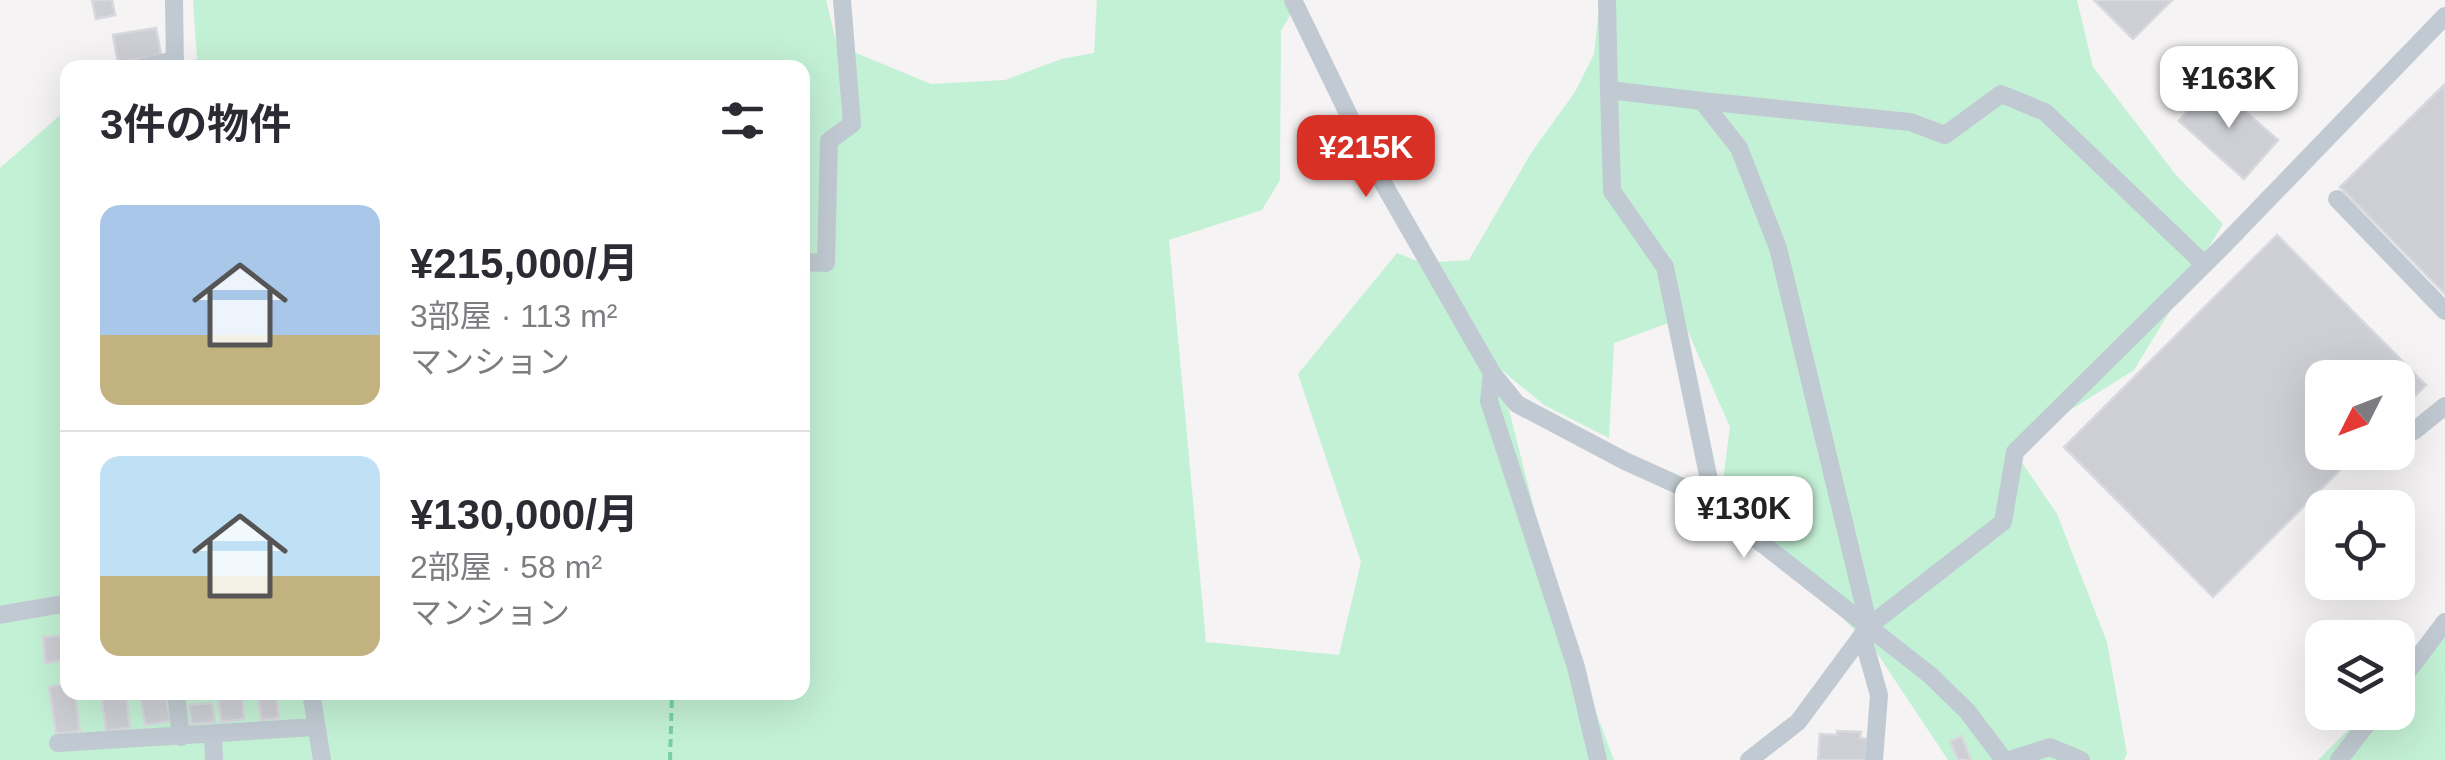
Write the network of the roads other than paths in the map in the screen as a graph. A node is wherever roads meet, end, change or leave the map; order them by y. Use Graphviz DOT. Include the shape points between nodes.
graph roads {
  1 [pos="174,0"];
  2 [pos="842,0"];
  3 [pos="1292,0"];
  4 [pos="1608,0"];
  5 [pos="2445,16"];
  6 [pos="175,60"];
  7 [pos="1608,90"];
  8 [pos="1702,101"];
  9 [pos="2337,199"];
  10 [pos="810,262"];
  11 [pos="2204,264"];
  12 [pos="2445,311"];
  13 [pos="1492,373"];
  14 [pos="2445,406"];
  15 [pos="2415,431"];
  16 [pos="1700,495"];
  17 [pos="60,604"];
  18 [pos="0,615"];
  19 [pos="2445,622"];
  20 [pos="1869,626"];
  21 [pos="2415,662"];
  22 [pos="177,700"];
  23 [pos="312,700"];
  24 [pos="315,727"];
  25 [pos="2362,730"];
  26 [pos="213,734"];
  27 [pos="181,737"];
  28 [pos="58,743"];
  29 [pos="214,760"];
  30 [pos="322,760"];
  31 [pos="1598,760"];
  32 [pos="1749,760"];
  33 [pos="1874,760"];
  34 [pos="2006,760"];
  35 [pos="2080,760"];
  36 [pos="2339,760"];
  1 -- 6 [label="street"];
  2 -- 10 [label="street" via="852,124 829,141 826,263"];
  3 -- 13 [label="street" via="1375,169"];
  4 -- 7 [label="street"];
  5 -- 11 [label="street"];
  7 -- 8 [label="street"];
  7 -- 16 [label="street" via="1612,191 1665,267 1710,480"];
  8 -- 11 [label="street" via="1910,122 1945,135 2002,94 2045,112"];
  8 -- 20 [label="street" via="1739,148 1778,248"];
  9 -- 12 [label="street"];
  11 -- 20 [label="street" via="2015,452 2004,522"];
  13 -- 16 [label="street" via="1517,404"];
  13 -- 31 [label="street" via="1489,401 1576,667"];
  14 -- 15 [label="street"];
  16 -- 20 [label="street"];
  17 -- 18 [label="street"];
  19 -- 21 [label="street"];
  20 -- 32 [label="street" via="1798,722"];
  20 -- 33 [label="street" via="1864,642 1879,695"];
  20 -- 34 [label="street" via="1967,711"];
  22 -- 27 [label="street"];
  23 -- 24 [label="street"];
  24 -- 26 [label="street"];
  24 -- 30 [label="street"];
  25 -- 36 [label="street"];
  26 -- 27 [label="street"];
  26 -- 29 [label="street"];
  27 -- 28 [label="street"];
  34 -- 35 [label="street" via="2050,746"];
}
